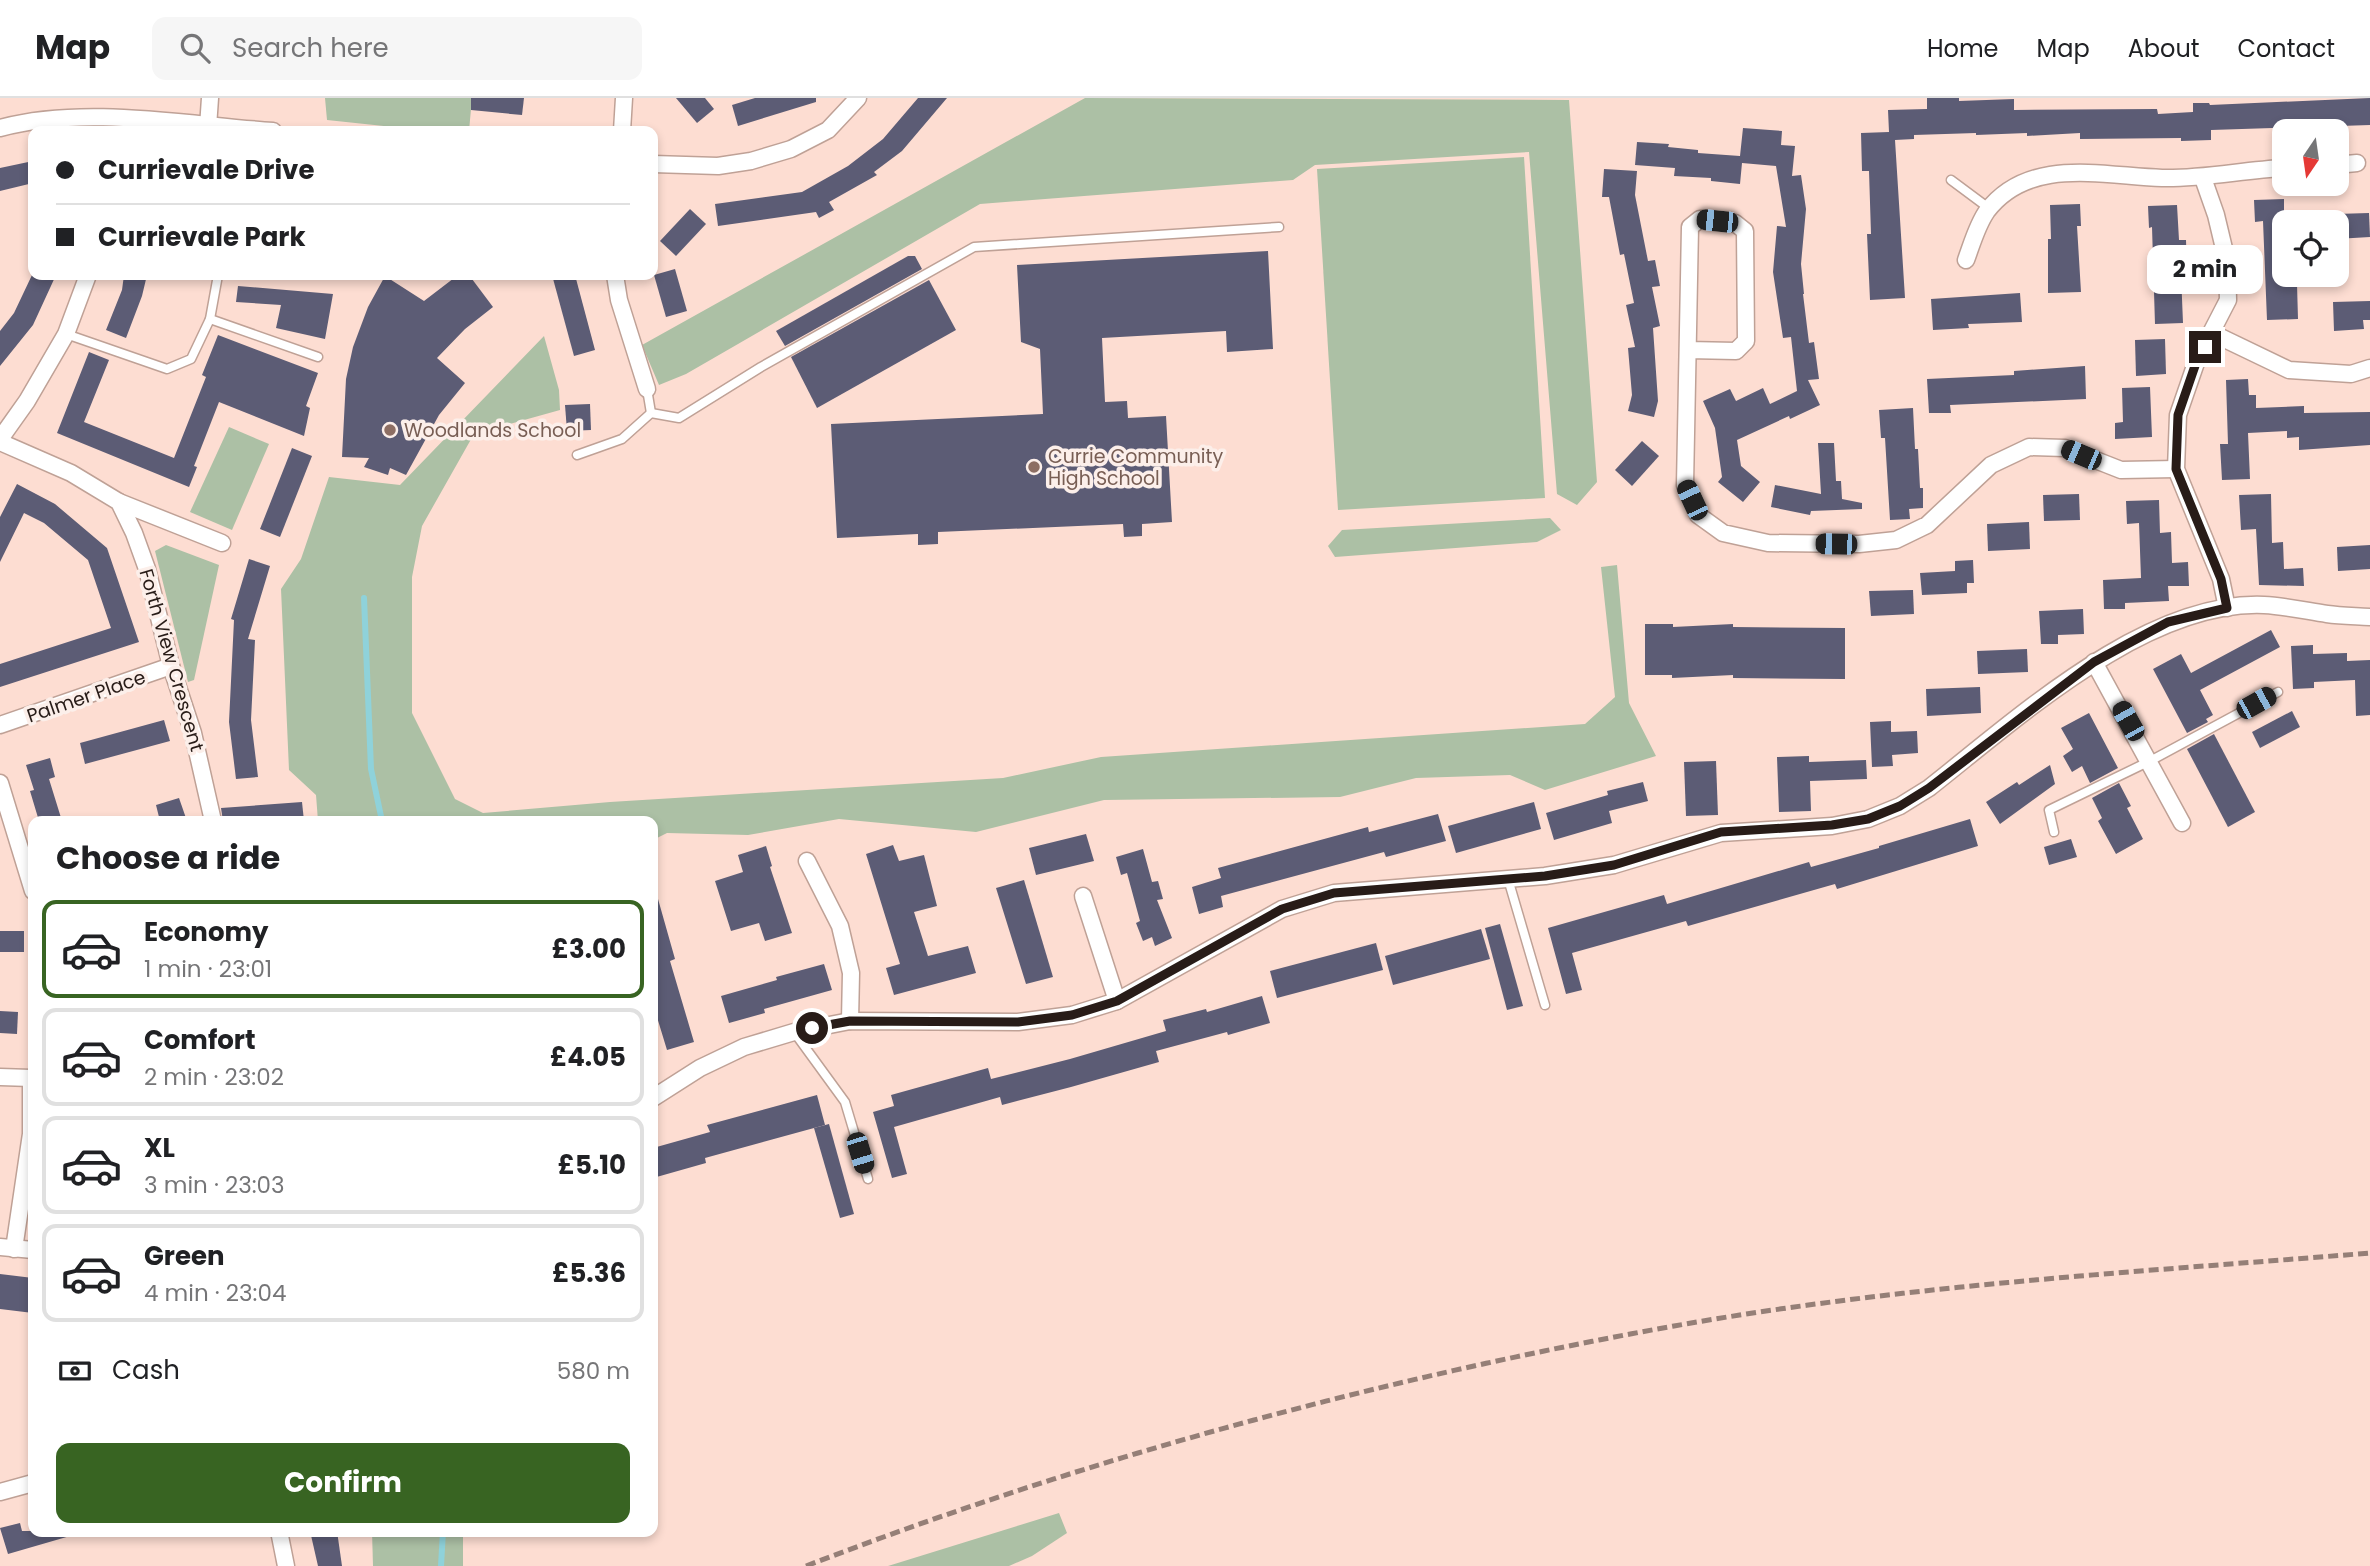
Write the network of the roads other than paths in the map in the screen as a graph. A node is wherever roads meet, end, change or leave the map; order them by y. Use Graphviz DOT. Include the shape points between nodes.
graph roads {
  1 [pos="210,98"];
  2 [pos="624,98"];
  3 [pos="858,98"];
  4 [pos="112,124"];
  5 [pos="198,126"];
  6 [pos="208,126"];
  7 [pos="622,126"];
  8 [pos="0,128"];
  9 [pos="2357,163"];
  10 [pos="658,164"];
  11 [pos="2349,164"];
  12 [pos="2272,168"];
  13 [pos="2203,178"];
  14 [pos="1951,180"];
  15 [pos="1990,209"];
  16 [pos="1279,227"];
  17 [pos="1966,260"];
  18 [pos="86,280"];
  19 [pos="217,280"];
  20 [pos="616,280"];
  21 [pos="210,319"];
  22 [pos="2213,333"];
  23 [pos="66,334"];
  24 [pos="1688,350"];
  25 [pos="318,357"];
  26 [pos="2370,368"];
  27 [pos="647,389"];
  28 [pos="651,413"];
  29 [pos="0,441"];
  30 [pos="577,455"];
  31 [pos="2176,469"];
  32 [pos="119,502"];
  33 [pos="222,543"];
  34 [pos="2227,608"];
  35 [pos="2370,617"];
  36 [pos="2094,662"];
  37 [pos="171,666"];
  38 [pos="2278,692"];
  39 [pos="0,725"];
  40 [pos="2150,761"];
  41 [pos="0,783"];
  42 [pos="212,816"];
  43 [pos="2182,823"];
  44 [pos="2054,832"];
  45 [pos="807,861"];
  46 [pos="28,875"];
  47 [pos="1508,879"];
  48 [pos="1083,897"];
  49 [pos="1117,1001"];
  50 [pos="1545,1005"];
  51 [pos="850,1021"];
  52 [pos="794,1032"];
  53 [pos="0,1077"];
  54 [pos="28,1078"];
  55 [pos="658,1095"];
  56 [pos="28,1152"];
  57 [pos="868,1178"];
  58 [pos="7,1248"];
  59 [pos="28,1250"];
  60 [pos="28,1484"];
  61 [pos="0,1492"];
  62 [pos="280,1537"];
  63 [pos="286,1566"];
  1 -- 6 [label="street"];
  2 -- 7 [label="street"];
  3 -- 10 [label="street" via="828,130 791,149 718,166"];
  4 -- 5 [label="street"];
  4 -- 8 [label="street" via="52,117"];
  9 -- 11 [label="street"];
  12 -- 13 [label="street"];
  13 -- 15 [label="street" via="2049,174 2024,181"];
  13 -- 22 [label="street" via="2227,261 2228,300"];
  14 -- 15 [label="lane"];
  15 -- 17 [label="street"];
  16 -- 28 [label="lane" via="974,247 679,418"];
  18 -- 23 [label="street"];
  19 -- 21 [label="lane"];
  20 -- 27 [label="street"];
  21 -- 23 [label="lane" via="191,359 167,369"];
  21 -- 25 [label="lane"];
  22 -- 26 [label="street" via="2289,370 2351,374"];
  22 -- 31 [label="street" via="2197,360 2178,415"];
  23 -- 29 [label="street"];
  24 -- 24 [label="street" via="1690,227 1700,219 1735,223 1745,231 1746,341 1735,351"];
  24 -- 31 [label="street" via="1685,485 1699,515 1723,533 1768,543 1896,540 1927,525 1991,465 2029,447 2066,448 2121,470"];
  27 -- 28 [label="lane"];
  28 -- 30 [label="lane" via="622,439"];
  29 -- 32 [label="street" via="71,473"];
  31 -- 34 [label="street" via="2221,579"];
  32 -- 33 [label="street"];
  32 -- 37 [label="street, Forth View Crescent" via="147,569"];
  34 -- 35 [label="street" via="2263,605"];
  34 -- 36 [label="street" via="2168,622"];
  36 -- 40 [label="street"];
  36 -- 47 [label="street" via="1929,788 1868,819 1721,832 1614,865"];
  37 -- 39 [label="street, Palmer Place"];
  37 -- 42 [label="street, Forth View Crescent" via="193,733"];
  38 -- 40 [label="lane"];
  40 -- 43 [label="street"];
  40 -- 44 [label="lane" via="2049,810"];
  41 -- 46 [label="street"];
  45 -- 51 [label="street" via="840,926 851,972"];
  47 -- 49 [label="street" via="1334,893 1282,909"];
  47 -- 50 [label="lane"];
  48 -- 49 [label="street"];
  49 -- 51 [label="street" via="1072,1015 1018,1022"];
  51 -- 52 [label="street"];
  52 -- 55 [label="street" via="733,1052"];
  52 -- 57 [label="lane" via="845,1102"];
  53 -- 54 [label="street"];
  56 -- 58 [label="street"];
  58 -- 59 [label="street"];
  60 -- 61 [label="street"];
  62 -- 63 [label="street"];
}
